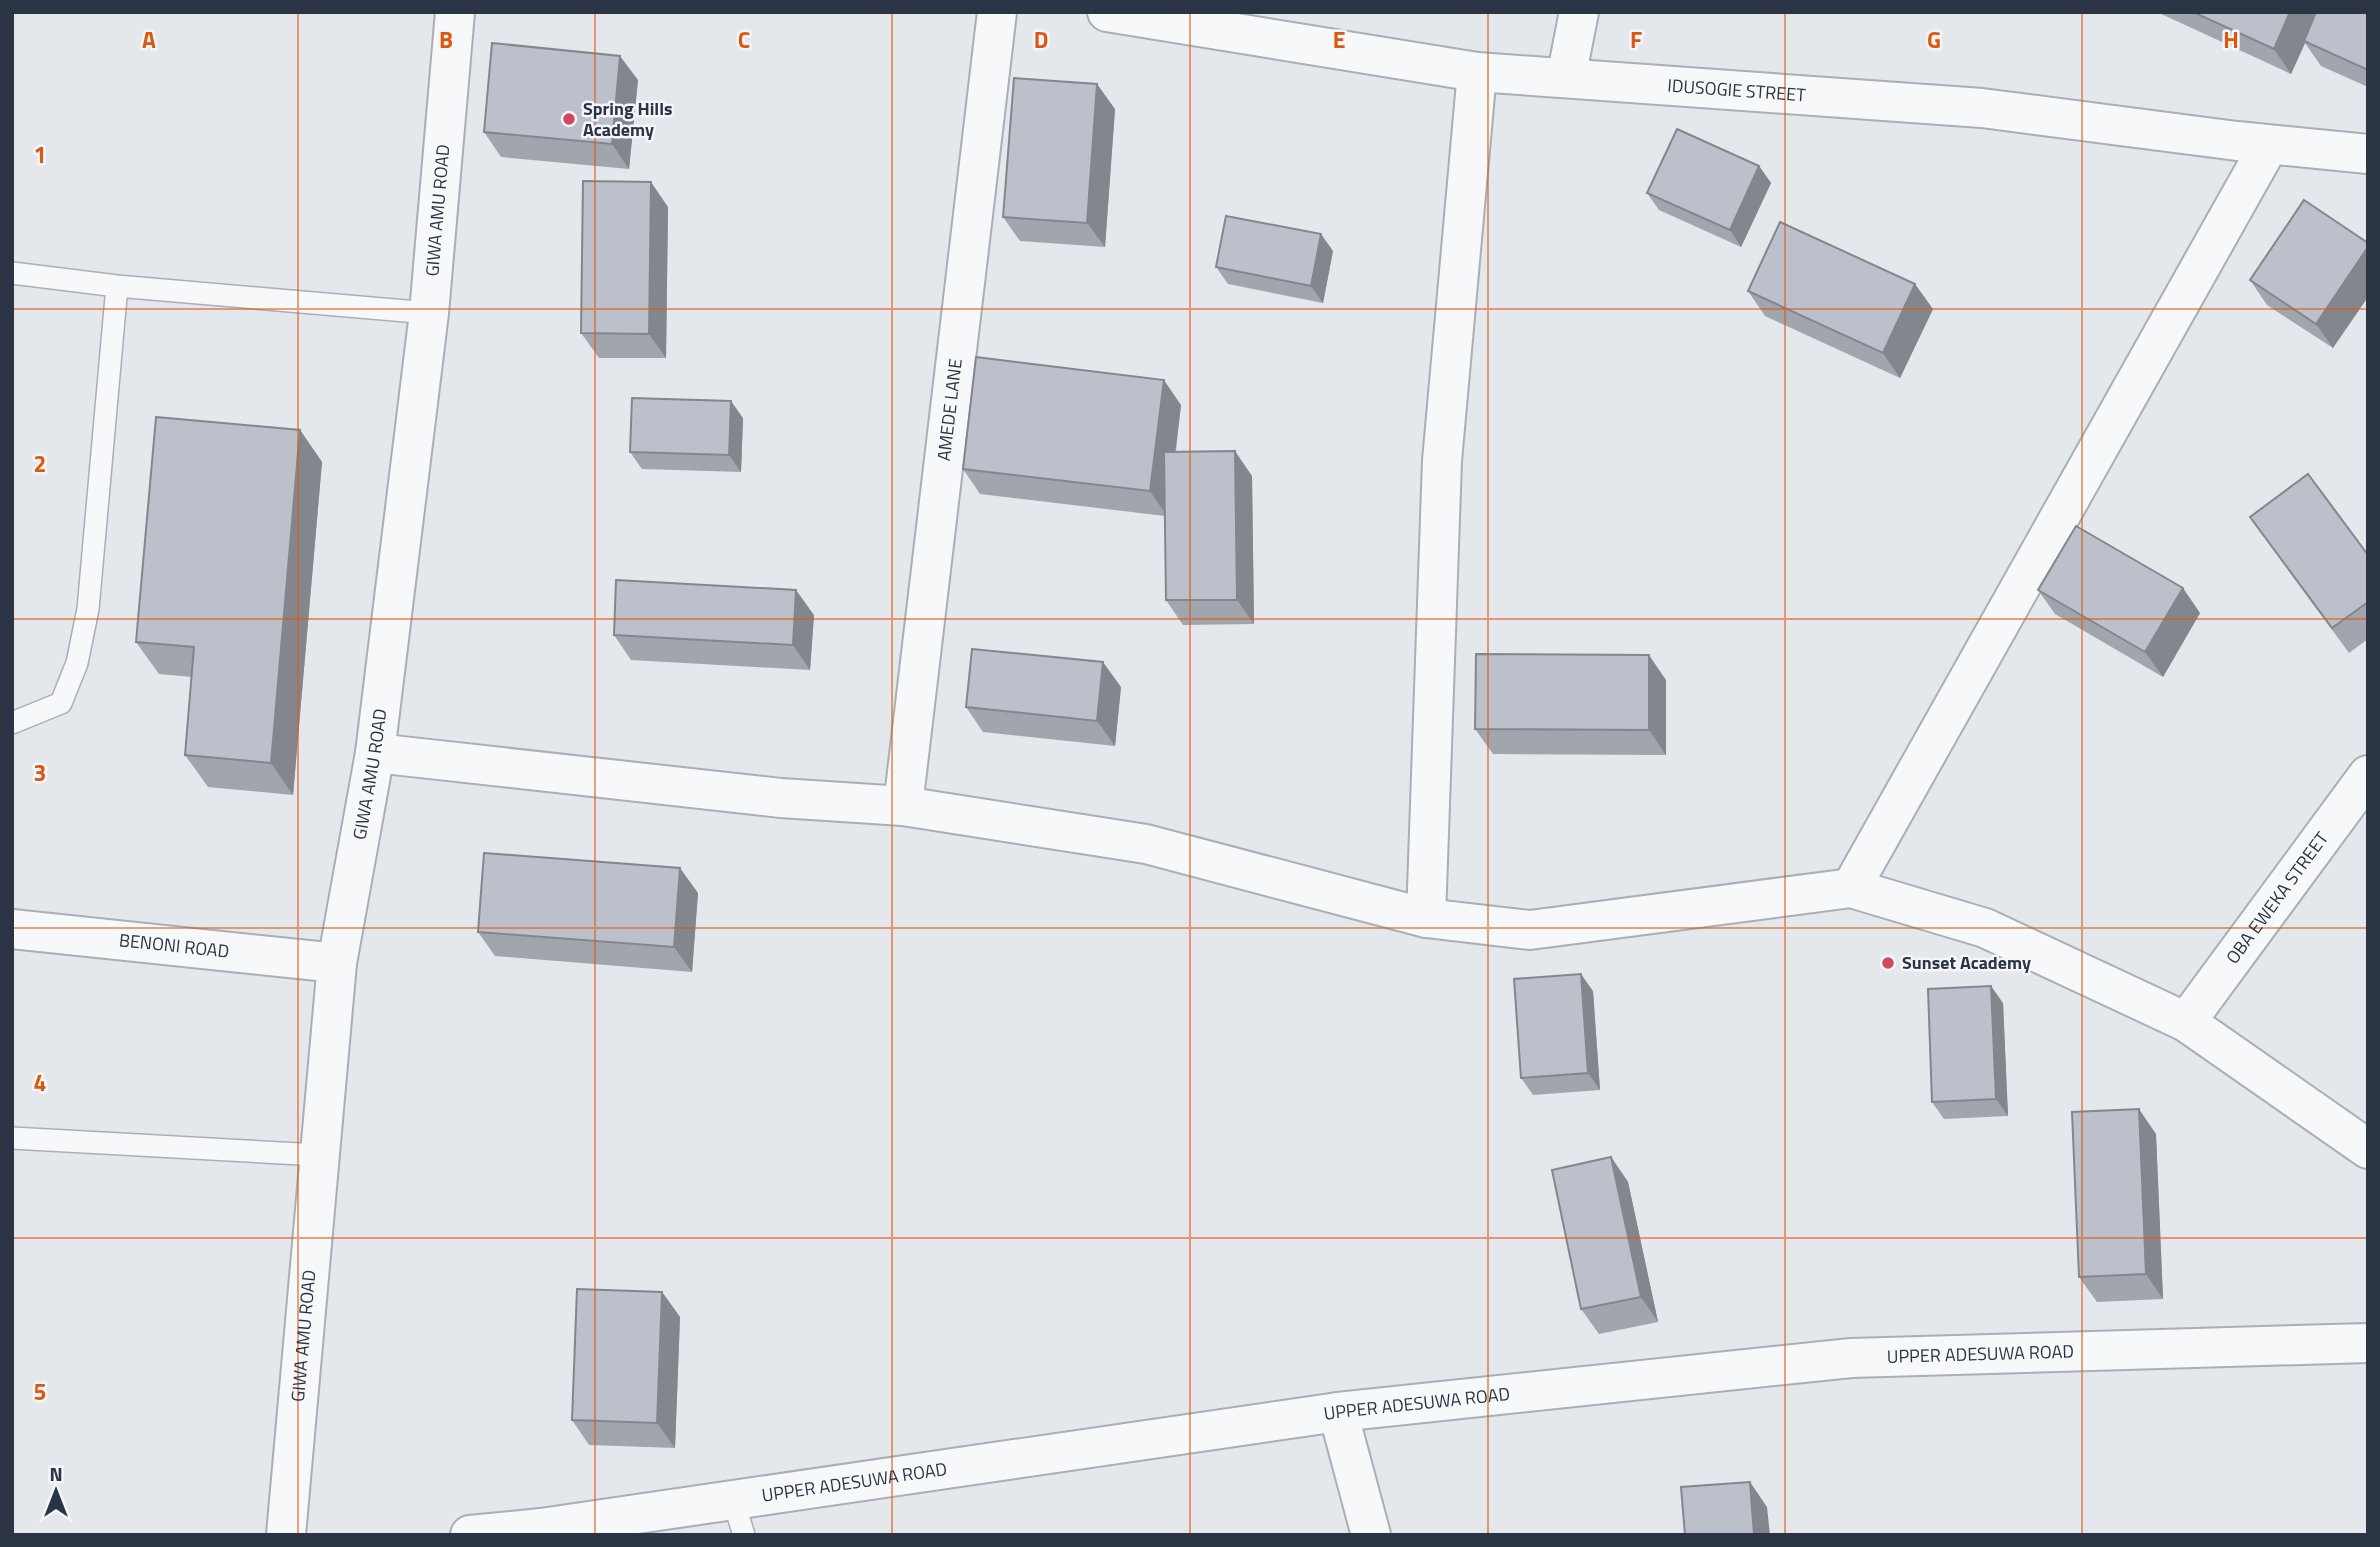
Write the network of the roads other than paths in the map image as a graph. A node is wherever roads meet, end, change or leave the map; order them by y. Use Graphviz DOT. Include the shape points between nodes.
graph roads {
  1 [pos="455,12"];
  2 [pos="997,12"];
  3 [pos="1107,12"];
  4 [pos="1579,12"];
  5 [pos="1477,72"];
  6 [pos="1566,78"];
  7 [pos="2237,141"];
  8 [pos="2368,153"];
  9 [pos="12,273"];
  10 [pos="117,286"];
  11 [pos="429,313"];
  12 [pos="12,723"];
  13 [pos="375,753"];
  14 [pos="2368,775"];
  15 [pos="902,806"];
  16 [pos="1851,888"];
  17 [pos="1426,918"];
  18 [pos="12,929"];
  19 [pos="337,962"];
  20 [pos="2186,1022"];
  21 [pos="12,1138"];
  22 [pos="2368,1149"];
  23 [pos="319,1155"];
  24 [pos="2368,1343"];
  25 [pos="1339,1412"];
  26 [pos="739,1517"];
  27 [pos="542,1531"];
  28 [pos="286,1535"];
  29 [pos="470,1535"];
  30 [pos="1371,1535"];
  1 -- 11 [label="street, GIWA AMU ROAD"];
  2 -- 15 [label="street, AMEDE LANE"];
  3 -- 5 [label="street, IDUSOGIE STREET"];
  4 -- 6 [label="street"];
  5 -- 6 [label="street, IDUSOGIE STREET"];
  5 -- 17 [label="street" via="1442,461"];
  6 -- 7 [label="street, IDUSOGIE STREET" via="1982,108"];
  7 -- 8 [label="street, IDUSOGIE STREET"];
  7 -- 16 [label="street" via="2269,145"];
  9 -- 10 [label="lane"];
  10 -- 11 [label="lane"];
  10 -- 12 [label="lane" via="88,609 77,663 61,703"];
  11 -- 13 [label="street, GIWA AMU ROAD"];
  13 -- 15 [label="street" via="768,797"];
  13 -- 19 [label="street, GIWA AMU ROAD"];
  14 -- 20 [label="street, OBA EWEKA STREET"];
  15 -- 17 [label="street" via="1146,844"];
  16 -- 17 [label="street" via="1530,930"];
  16 -- 20 [label="street" via="1985,928"];
  18 -- 19 [label="street, BENONI ROAD"];
  19 -- 23 [label="street, GIWA AMU ROAD"];
  20 -- 22 [label="street"];
  21 -- 23 [label="lane"];
  23 -- 28 [label="street, GIWA AMU ROAD"];
  24 -- 25 [label="street, UPPER ADESUWA ROAD" via="1851,1358"];
  25 -- 26 [label="street, UPPER ADESUWA ROAD"];
  25 -- 30 [label="street"];
  26 -- 27 [label="street, UPPER ADESUWA ROAD"];
  27 -- 29 [label="street, UPPER ADESUWA ROAD"];
}
